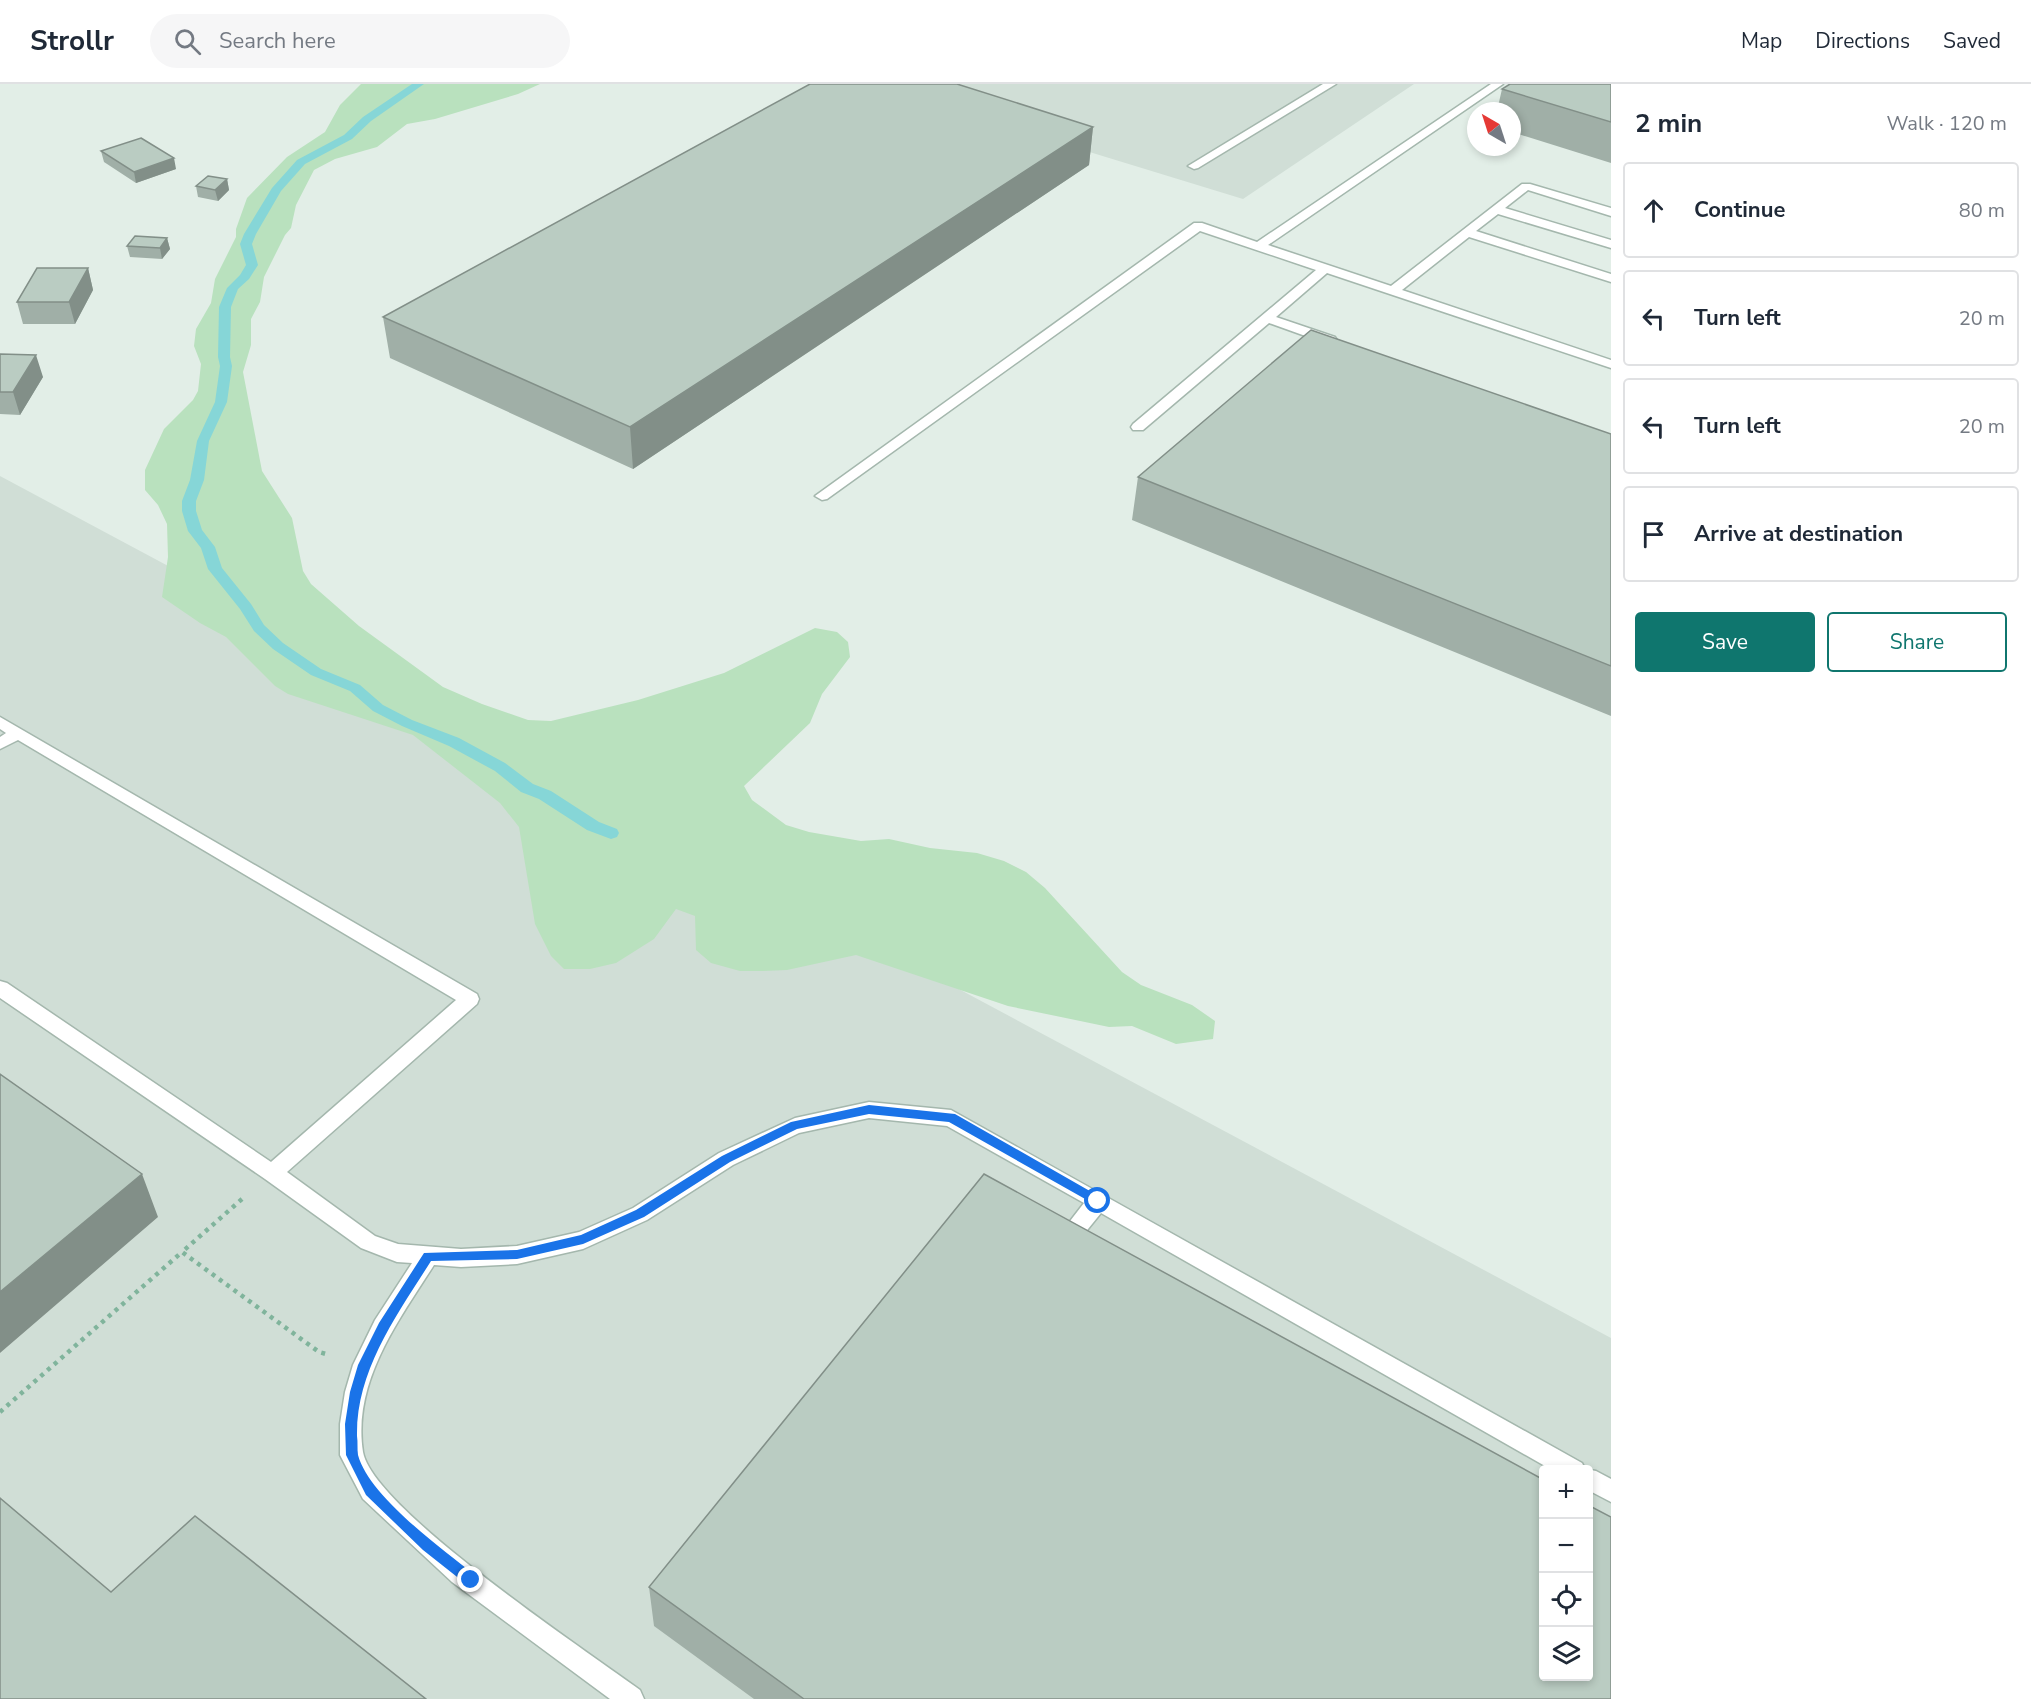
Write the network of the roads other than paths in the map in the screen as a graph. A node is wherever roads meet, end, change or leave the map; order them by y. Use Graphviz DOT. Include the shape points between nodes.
graph roads {
  1 [pos="1331,84"];
  2 [pos="1498,84"];
  3 [pos="1194,166"];
  4 [pos="1496,209"];
  5 [pos="1611,212"];
  6 [pos="1467,232"];
  7 [pos="1611,244"];
  8 [pos="1259,246"];
  9 [pos="1326,268"];
  10 [pos="1611,278"];
  11 [pos="1393,291"];
  12 [pos="1266,318"];
  13 [pos="1344,345"];
  14 [pos="1611,364"];
  15 [pos="1138,427"];
  16 [pos="822,496"];
  17 [pos="0,722"];
  18 [pos="18,733"];
  19 [pos="0,744"];
  20 [pos="0,988"];
  21 [pos="272,1173"];
  22 [pos="1098,1201"];
  23 [pos="428,1256"];
  24 [pos="1054,1257"];
  25 [pos="1565,1465"];
  26 [pos="1593,1481"];
  27 [pos="1611,1491"];
  28 [pos="630,1699"];
  1 -- 3 [label="lane"];
  2 -- 8 [label="lane"];
  4 -- 5 [label="lane" via="1526,186"];
  4 -- 6 [label="lane"];
  4 -- 7 [label="lane"];
  6 -- 10 [label="lane"];
  6 -- 11 [label="lane"];
  8 -- 9 [label="lane"];
  8 -- 16 [label="lane" via="1198,226"];
  9 -- 11 [label="lane"];
  9 -- 12 [label="lane"];
  11 -- 14 [label="lane"];
  12 -- 13 [label="lane"];
  12 -- 15 [label="lane"];
  17 -- 18 [label="lane"];
  18 -- 19 [label="lane"];
  18 -- 21 [label="lane" via="470,999"];
  20 -- 21 [label="lane"];
  21 -- 23 [label="lane" via="368,1242 397,1253"];
  22 -- 23 [label="lane" via="951,1118 869,1110 795,1125 726,1159 640,1214 583,1240 517,1255"];
  22 -- 24 [label="lane"];
  22 -- 25 [label="lane"];
  23 -- 28 [label="lane" via="364,1365 352,1414 352,1455 370,1491 461,1574"];
  26 -- 27 [label="lane"];
}
